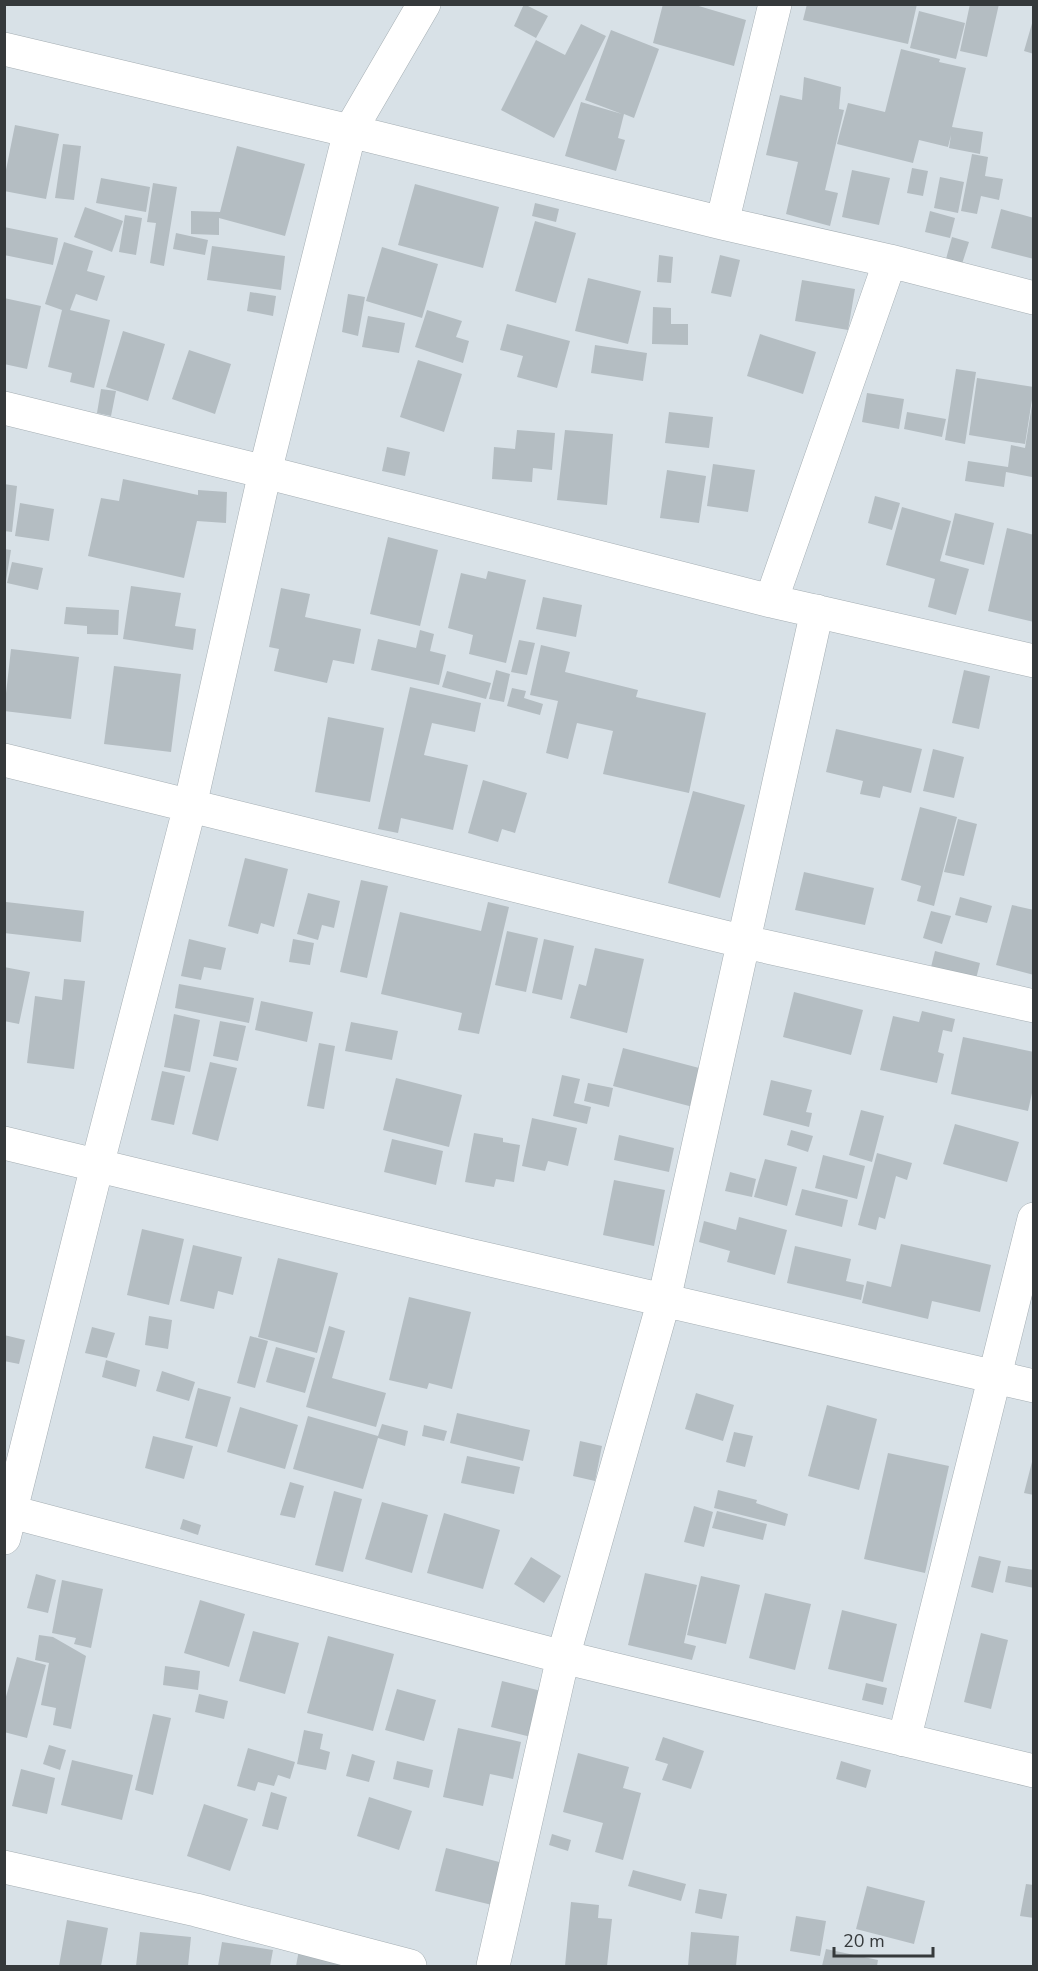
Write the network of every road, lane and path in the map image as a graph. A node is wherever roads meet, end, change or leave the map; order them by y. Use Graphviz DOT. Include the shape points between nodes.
graph roads {
  1 [pos="424,4"];
  2 [pos="775,4"];
  3 [pos="4,49"];
  4 [pos="350,131"];
  5 [pos="722,223"];
  6 [pos="890,261"];
  7 [pos="1034,298"];
  8 [pos="4,408"];
  9 [pos="265,472"];
  10 [pos="771,601"];
  11 [pos="818,611"];
  12 [pos="1034,661"];
  13 [pos="4,760"];
  14 [pos="190,806"];
  15 [pos="745,942"];
  16 [pos="1034,1006"];
  17 [pos="4,1143"];
  18 [pos="97,1166"];
  19 [pos="1034,1219"];
  20 [pos="664,1300"];
  21 [pos="993,1376"];
  22 [pos="1034,1386"];
  23 [pos="7,1520"];
  24 [pos="563,1657"];
  25 [pos="904,1740"];
  26 [pos="1034,1771"];
  27 [pos="4,1866"];
  28 [pos="410,1966"];
  29 [pos="493,1966"];
  1 -- 4 [label="street"];
  2 -- 5 [label="street"];
  3 -- 4 [label="street"];
  4 -- 5 [label="street"];
  4 -- 9 [label="street"];
  5 -- 6 [label="street"];
  6 -- 7 [label="street"];
  6 -- 10 [label="street"];
  8 -- 9 [label="street"];
  9 -- 10 [label="street"];
  9 -- 14 [label="street"];
  10 -- 11 [label="street"];
  11 -- 12 [label="street"];
  11 -- 15 [label="street"];
  13 -- 14 [label="street"];
  14 -- 15 [label="street"];
  14 -- 18 [label="street"];
  15 -- 16 [label="street"];
  15 -- 20 [label="street"];
  17 -- 18 [label="street"];
  18 -- 20 [label="street"];
  18 -- 23 [label="street"];
  19 -- 21 [label="street"];
  20 -- 21 [label="street"];
  20 -- 24 [label="street"];
  21 -- 22 [label="street"];
  21 -- 25 [label="street"];
  23 -- 24 [label="street"];
  24 -- 25 [label="street"];
  24 -- 29 [label="street"];
  25 -- 26 [label="street"];
  27 -- 28 [label="street" via="196,1910"];
}
